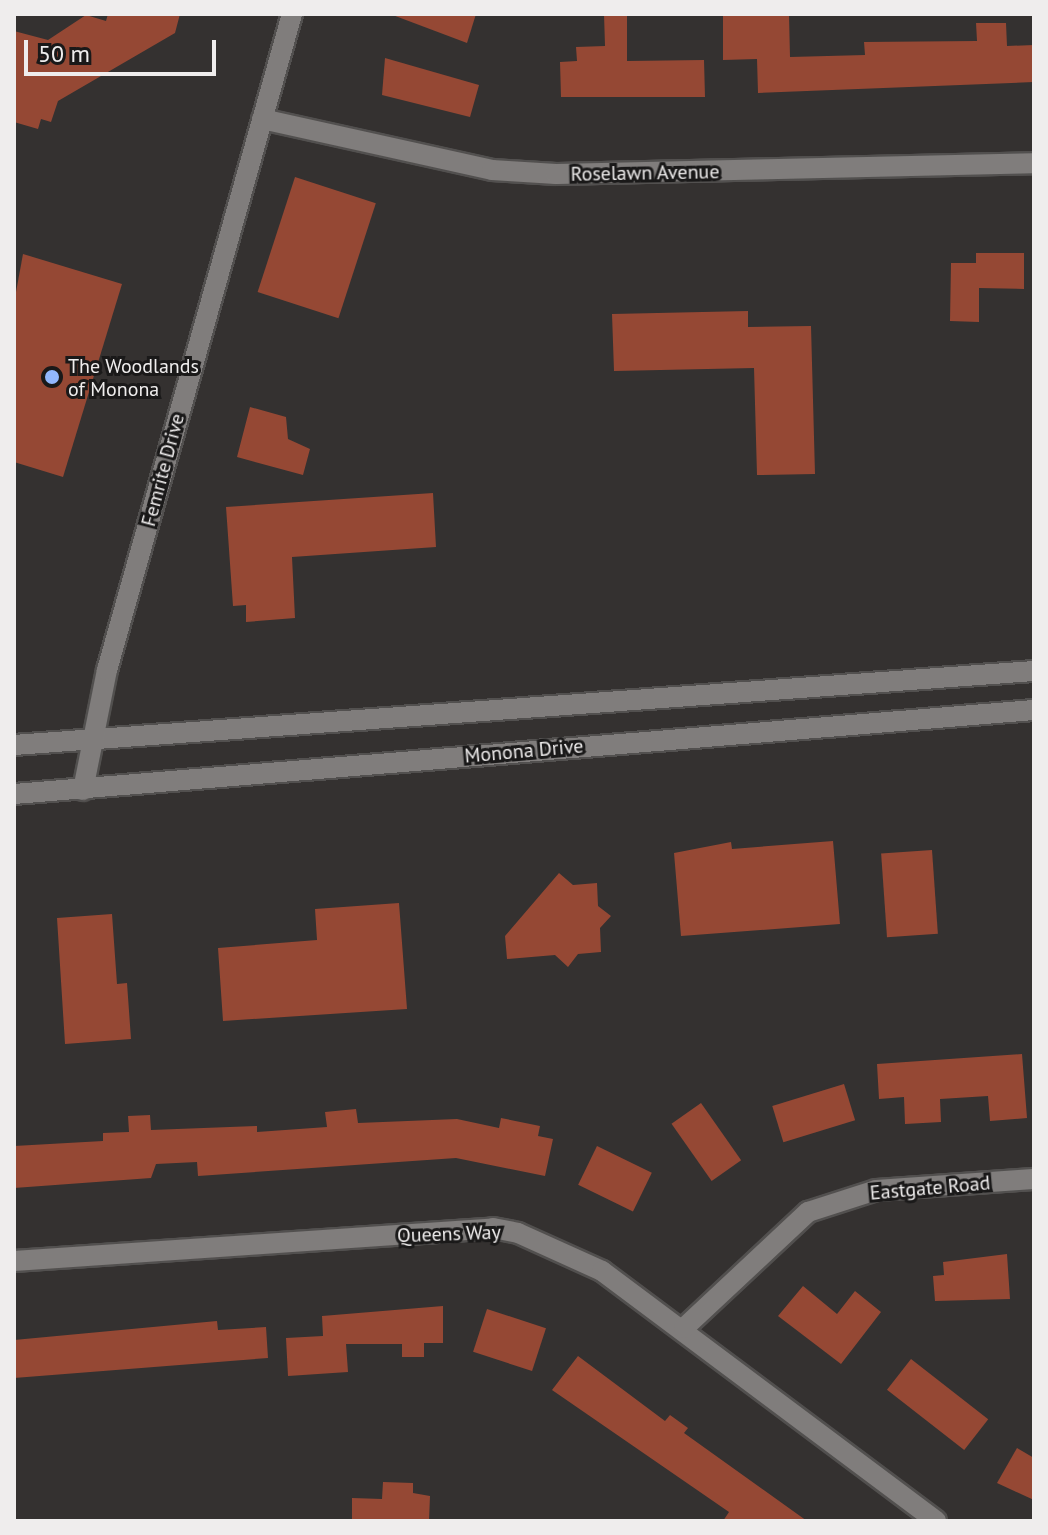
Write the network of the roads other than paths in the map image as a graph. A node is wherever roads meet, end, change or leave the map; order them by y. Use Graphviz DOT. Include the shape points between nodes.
graph roads {
  1 [pos="292,14"];
  2 [pos="262,119"];
  3 [pos="1034,163"];
  4 [pos="1034,671"];
  5 [pos="1034,710"];
  6 [pos="90,740"];
  7 [pos="14,745"];
  8 [pos="83,790"];
  9 [pos="14,794"];
  10 [pos="1034,1179"];
  11 [pos="14,1261"];
  12 [pos="684,1328"];
  13 [pos="936,1521"];
  1 -- 2 [label="street, Femrite Drive"];
  2 -- 3 [label="street, Roselawn Avenue" via="492,170 556,174"];
  2 -- 6 [label="street, Femrite Drive"];
  4 -- 6 [label="street"];
  5 -- 8 [label="street, Monona Drive"];
  6 -- 7 [label="street"];
  6 -- 8 [label="street, Femrite Drive"];
  8 -- 9 [label="street, Monona Drive"];
  10 -- 12 [label="street, Eastgate Road" via="876,1190 808,1212"];
  11 -- 12 [label="street, Queens Way" via="493,1228 581,1258"];
  12 -- 13 [label="street, Queens Way"];
}
